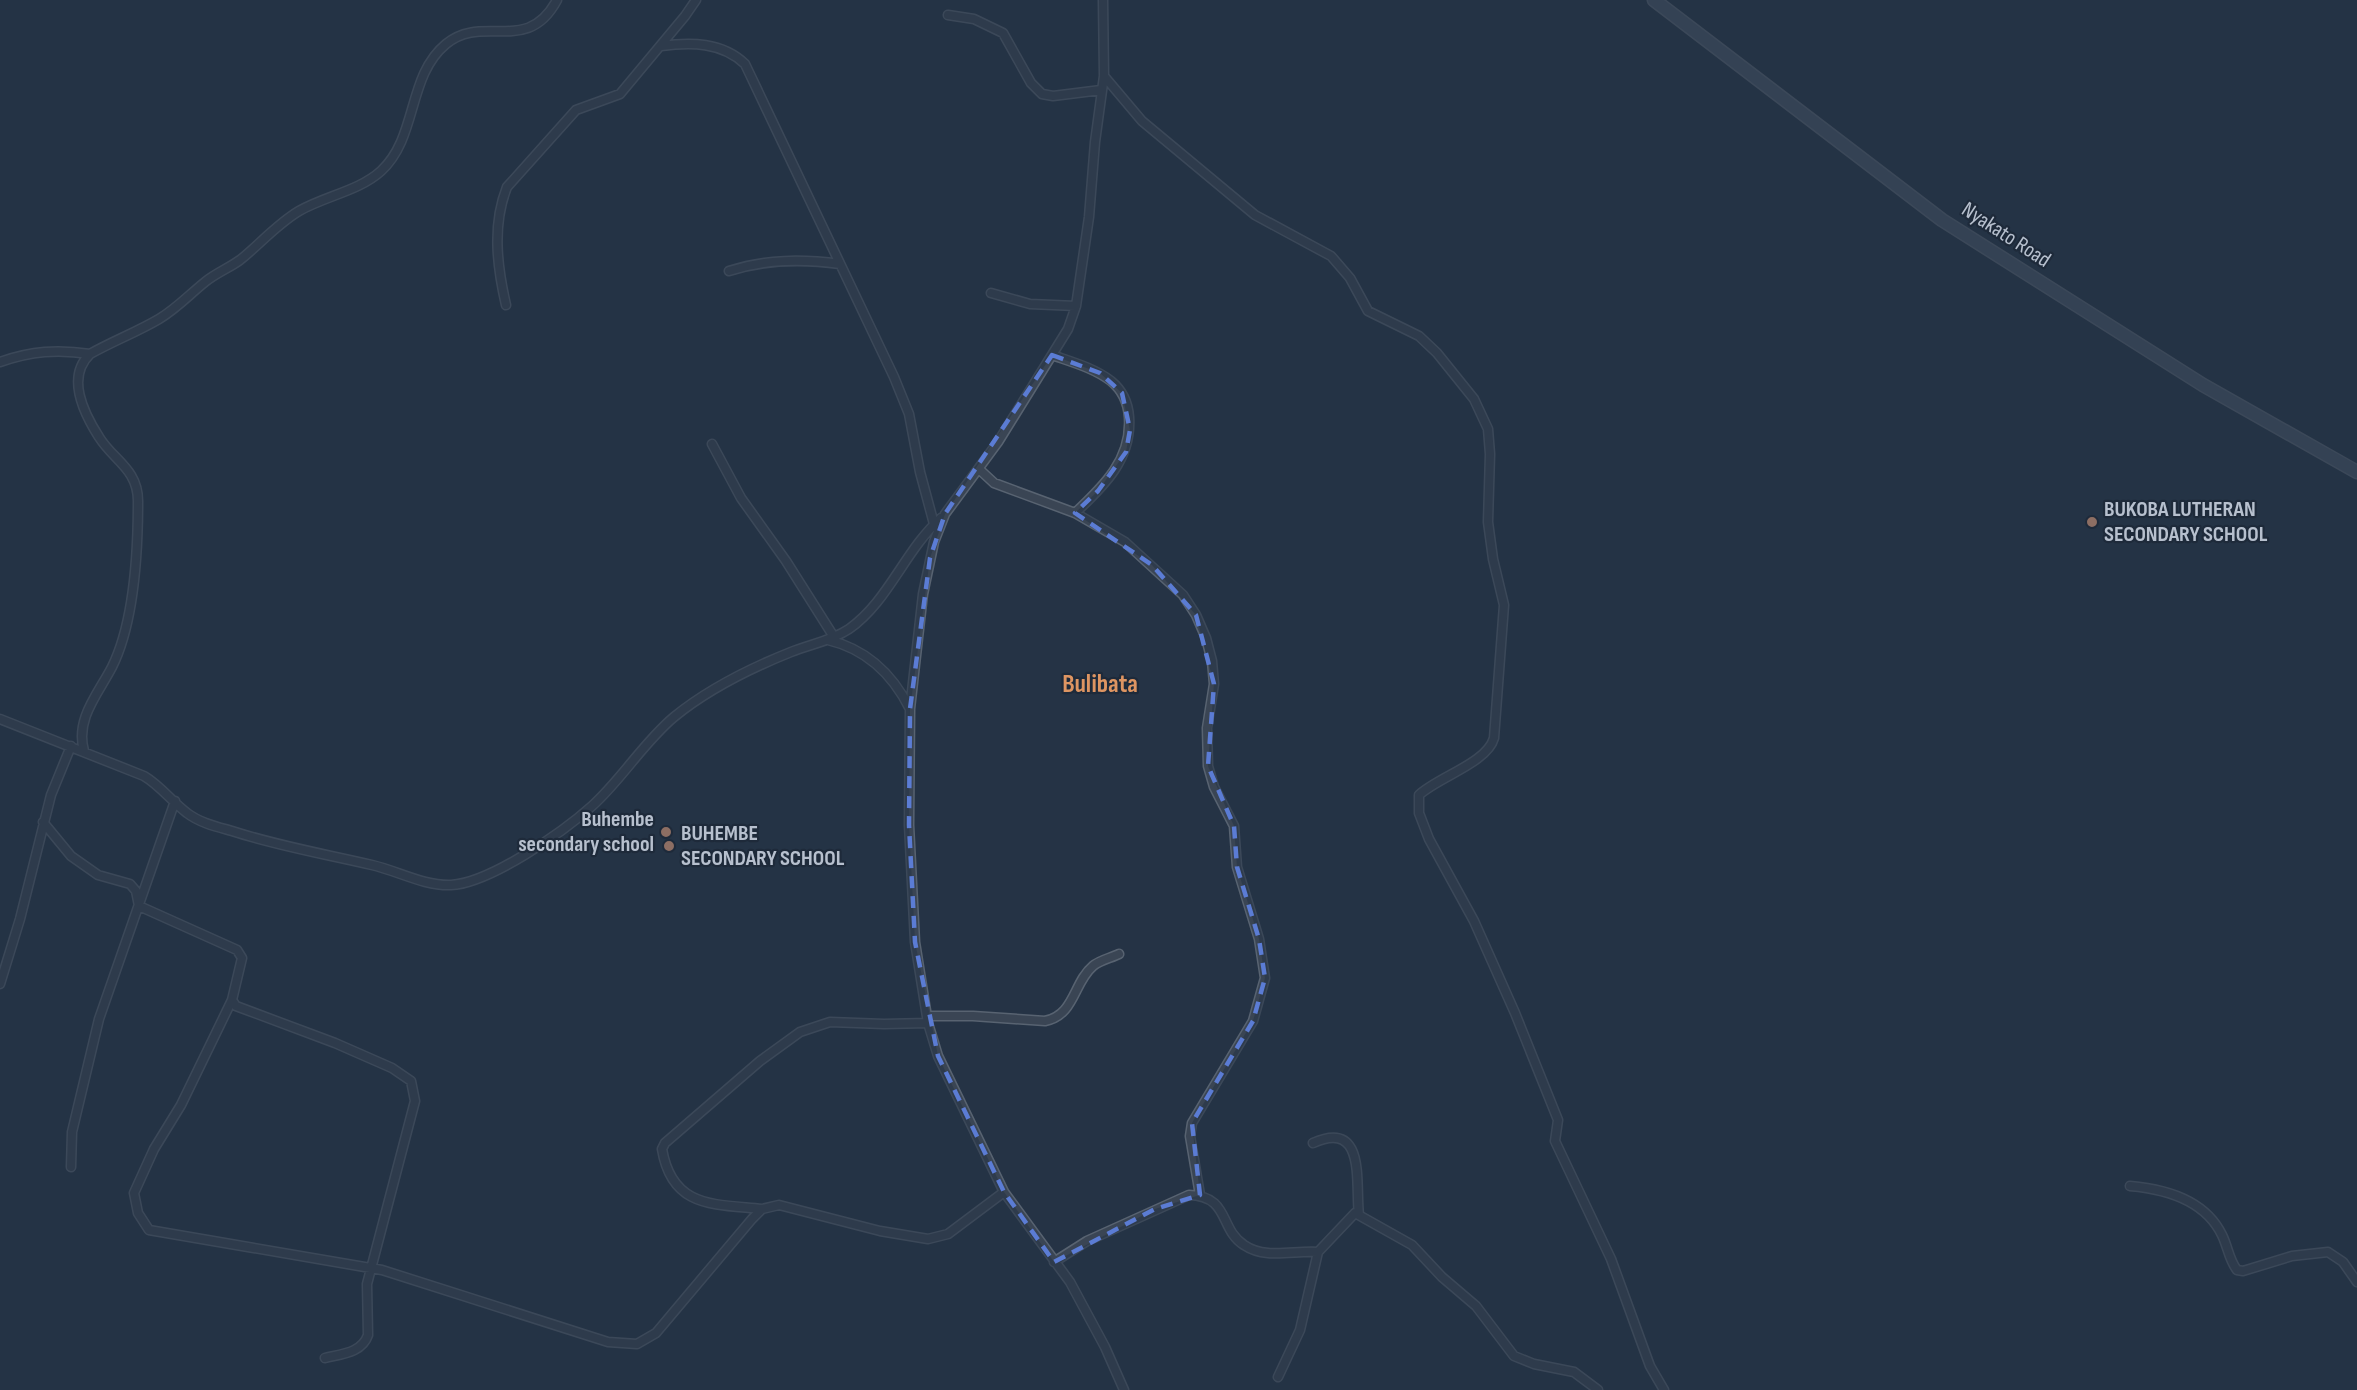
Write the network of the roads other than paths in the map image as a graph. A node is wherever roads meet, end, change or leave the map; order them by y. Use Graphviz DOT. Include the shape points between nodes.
graph roads {
  1 [pos="557,0"];
  2 [pos="696,0"];
  3 [pos="1103,0"];
  4 [pos="1654,0"];
  5 [pos="948,15"];
  6 [pos="660,46"];
  7 [pos="1104,76"];
  8 [pos="1101,90"];
  9 [pos="840,264"];
  10 [pos="729,271"];
  11 [pos="991,293"];
  12 [pos="506,305"];
  13 [pos="1076,306"];
  14 [pos="90,354"];
  15 [pos="1052,355"];
  16 [pos="0,362"];
  17 [pos="712,444"];
  18 [pos="980,470"];
  19 [pos="2357,472"];
  20 [pos="1075,513"];
  21 [pos="945,514"];
  22 [pos="934,524"];
  23 [pos="831,639"];
  24 [pos="910,709"];
  25 [pos="0,719"];
  26 [pos="71,746"];
  27 [pos="84,751"];
  28 [pos="175,801"];
  29 [pos="43,822"];
  30 [pos="139,906"];
  31 [pos="1119,954"];
  32 [pos="0,984"];
  33 [pos="232,1000"];
  34 [pos="928,1019"];
  35 [pos="1313,1143"];
  36 [pos="70,1167"];
  37 [pos="2130,1185"];
  38 [pos="1004,1192"];
  39 [pos="1200,1195"];
  40 [pos="762,1209"];
  41 [pos="1359,1215"];
  42 [pos="1318,1252"];
  43 [pos="1054,1262"];
  44 [pos="372,1268"];
  45 [pos="2357,1282"];
  46 [pos="325,1358"];
  47 [pos="1278,1377"];
  48 [pos="1124,1390"];
  49 [pos="1598,1390"];
  50 [pos="1664,1390"];
  1 -- 14 [label="street" via="552,10 524,30 469,32 444,45 416,91 393,157 380,171 299,211 160,318"];
  2 -- 6 [label="street"];
  3 -- 7 [label="street"];
  4 -- 19 [label="street, Nyakato Road" via="1958,230 2203,385"];
  5 -- 8 [label="street" via="974,19 1003,33 1031,83 1042,94"];
  6 -- 9 [label="street" via="710,45 733,52 745,64"];
  6 -- 12 [label="street" via="620,94 586,105 565,119 507,187 497,246"];
  7 -- 8 [label="street"];
  7 -- 50 [label="street" via="1142,121 1255,215 1331,256 1350,278 1368,311 1419,336 1458,377 1488,429 1488,522 1504,605 1494,738 1483,754 1419,795 1419,813 1515,1013 1558,1120 1555,1141 1611,1259 1650,1366"];
  8 -- 13 [label="street"];
  9 -- 10 [label="street" via="781,261"];
  9 -- 22 [label="street" via="909,414"];
  11 -- 13 [label="street" via="1030,304"];
  13 -- 15 [label="street"];
  14 -- 16 [label="street" via="45,351"];
  14 -- 27 [label="street" via="79,370 78,390 99,437 131,472 138,510 125,630 111,669 86,713 81,741"];
  15 -- 18 [label="street"];
  15 -- 20 [label="street" via="1113,383 1128,409 1126,452 1098,491"];
  17 -- 23 [label="street" via="741,498 786,561"];
  18 -- 20 [label="street" via="1004,488"];
  18 -- 21 [label="street"];
  20 -- 39 [label="street" via="1125,542 1184,595 1196,615 1212,661 1208,766 1214,788 1234,826 1237,867 1259,939 1265,978 1253,1021 1192,1123 1190,1136"];
  21 -- 22 [label="street"];
  21 -- 24 [label="street" via="928,567"];
  22 -- 23 [label="street" via="872,607"];
  23 -- 24 [label="street" via="856,650 884,670"];
  23 -- 28 [label="street" via="772,660 687,708 656,734 593,805 528,852 460,883 437,884 372,865 272,844 201,821"];
  24 -- 34 [label="street" via="913,907"];
  25 -- 26 [label="street"];
  26 -- 27 [label="street"];
  26 -- 29 [label="street"];
  27 -- 28 [label="street" via="144,776"];
  28 -- 30 [label="street"];
  29 -- 30 [label="street" via="70,856 98,875 130,884"];
  29 -- 32 [label="street"];
  30 -- 33 [label="street" via="237,951 242,958"];
  30 -- 36 [label="street" via="89,1053 72,1132"];
  31 -- 34 [label="street" via="1094,965 1068,1008 1055,1019"];
  33 -- 44 [label="street" via="239,1008 335,1043 392,1068 411,1081 415,1101"];
  33 -- 44 [label="street" via="182,1105 144,1170 135,1193 138,1213 149,1230"];
  34 -- 38 [label="street" via="951,1084"];
  34 -- 40 [label="street" via="884,1024 830,1022 800,1032 760,1061 665,1143 662,1149 669,1173 686,1195 697,1201"];
  35 -- 41 [label="street" via="1334,1138 1350,1146 1359,1180"];
  37 -- 45 [label="street" via="2174,1194 2193,1203 2215,1224 2237,1270 2292,1256 2328,1252 2343,1262"];
  38 -- 40 [label="street" via="948,1234 928,1239 880,1231 792,1207"];
  38 -- 43 [label="street"];
  39 -- 42 [label="street" via="1220,1207 1243,1245 1273,1254"];
  39 -- 43 [label="street" via="1189,1195 1155,1209"];
  40 -- 44 [label="street" via="656,1333 637,1344 600,1339"];
  41 -- 42 [label="street" via="1350,1215"];
  41 -- 49 [label="street" via="1412,1245 1476,1306 1514,1356 1574,1372"];
  42 -- 47 [label="street" via="1300,1330"];
  43 -- 48 [label="street" via="1070,1282"];
  44 -- 46 [label="street" via="367,1284 365,1343"];
}
